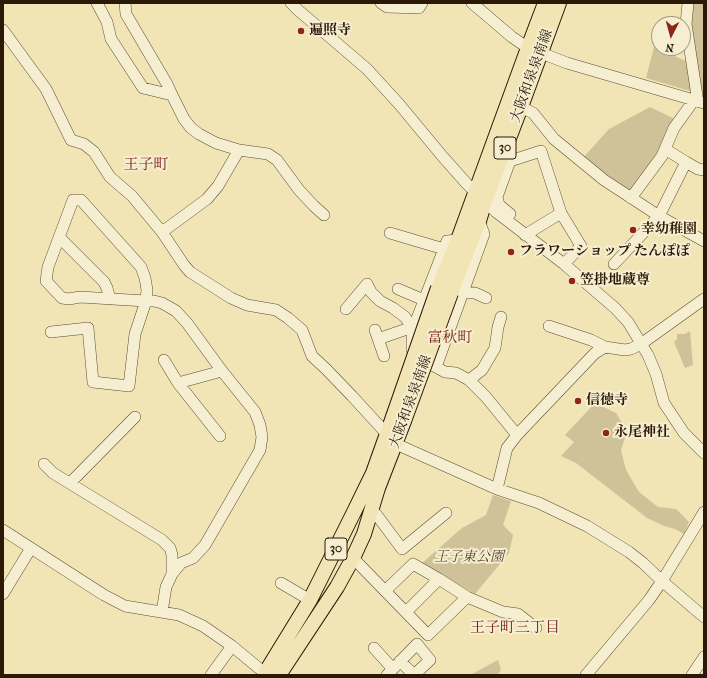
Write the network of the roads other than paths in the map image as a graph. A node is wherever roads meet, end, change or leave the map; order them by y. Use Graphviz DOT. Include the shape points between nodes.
graph roads {
  1 [pos="97,3"];
  2 [pos="125,3"];
  3 [pos="291,3"];
  4 [pos="381,3"];
  5 [pos="422,3"];
  6 [pos="472,3"];
  7 [pos="545,3"];
  8 [pos="559,3"];
  9 [pos="688,3"];
  10 [pos="3,30"];
  11 [pos="534,51"];
  12 [pos="172,95"];
  13 [pos="699,102"];
  14 [pos="521,107"];
  15 [pos="665,149"];
  16 [pos="239,150"];
  17 [pos="686,162"];
  18 [pos="704,170"];
  19 [pos="480,197"];
  20 [pos="631,198"];
  21 [pos="561,213"];
  22 [pos="324,215"];
  23 [pos="659,216"];
  24 [pos="162,232"];
  25 [pos="390,233"];
  26 [pos="528,233"];
  27 [pos="59,238"];
  28 [pos="458,240"];
  29 [pos="704,241"];
  30 [pos="444,249"];
  31 [pos="564,264"];
  32 [pos="614,264"];
  33 [pos="398,289"];
  34 [pos="451,291"];
  35 [pos="486,298"];
  36 [pos="704,298"];
  37 [pos="110,299"];
  38 [pos="424,300"];
  39 [pos="146,301"];
  40 [pos="346,309"];
  41 [pos="501,317"];
  42 [pos="549,326"];
  43 [pos="414,330"];
  44 [pos="51,332"];
  45 [pos="641,344"];
  46 [pos="606,347"];
  47 [pos="384,356"];
  48 [pos="164,360"];
  49 [pos="436,367"];
  50 [pos="222,371"];
  51 [pos="469,380"];
  52 [pos="178,383"];
  53 [pos="135,417"];
  54 [pos="517,435"];
  55 [pos="220,436"];
  56 [pos="391,439"];
  57 [pos="704,453"];
  58 [pos="44,464"];
  59 [pos="70,483"];
  60 [pos="497,489"];
  61 [pos="371,512"];
  62 [pos="704,512"];
  63 [pos="446,513"];
  64 [pos="3,530"];
  65 [pos="31,548"];
  66 [pos="353,558"];
  67 [pos="172,574"];
  68 [pos="439,579"];
  69 [pos="662,581"];
  70 [pos="282,583"];
  71 [pos="385,591"];
  72 [pos="3,594"];
  73 [pos="467,597"];
  74 [pos="310,600"];
  75 [pos="162,612"];
  76 [pos="406,612"];
  77 [pos="704,617"];
  78 [pos="536,628"];
  79 [pos="232,646"];
  80 [pos="374,648"];
  81 [pos="704,657"];
  82 [pos="393,668"];
  83 [pos="211,675"];
  84 [pos="269,675"];
  85 [pos="414,675"];
  86 [pos="586,675"];
  87 [pos="692,675"];
  1 -- 12 [label="street" via="107,22 111,39 143,88"];
  2 -- 12 [label="street" via="126,14"];
  3 -- 19 [label="street" via="367,69"];
  4 -- 5 [label="street" via="387,6 419,8"];
  6 -- 11 [label="street" via="512,37"];
  7 -- 11 [label="main road, 大阪和泉泉南線 / 30"];
  8 -- 11 [label="main road, 大阪和泉泉南線 / 30"];
  9 -- 13 [label="street" via="686,24"];
  10 -- 24 [label="street" via="46,89 71,140 84,144 94,152 110,177 132,196"];
  11 -- 13 [label="street"];
  11 -- 14 [label="main road, 大阪和泉泉南線 / 30"];
  11 -- 19 [label="main road, 大阪和泉泉南線 / 30"];
  12 -- 16 [label="street" via="191,128 216,142"];
  13 -- 15 [label="street" via="674,128"];
  14 -- 19 [label="main road, 大阪和泉泉南線 / 30"];
  14 -- 20 [label="street" via="533,113 554,139 579,160"];
  15 -- 17 [label="street"];
  15 -- 20 [label="street"];
  16 -- 22 [label="street" via="268,154 277,160 299,190"];
  16 -- 24 [label="street" via="218,186 207,199"];
  17 -- 18 [label="street"];
  17 -- 23 [label="street"];
  19 -- 26 [label="street" via="496,212"];
  19 -- 28 [label="main road, 大阪和泉泉南線 / 30"];
  19 -- 34 [label="main road, 大阪和泉泉南線 / 30" via="479,221"];
  20 -- 23 [label="street"];
  21 -- 26 [label="street"];
  21 -- 26 [label="street" via="541,151 510,161 497,197 499,205"];
  21 -- 31 [label="street" via="581,246"];
  23 -- 29 [label="street"];
  23 -- 32 [label="street"];
  24 -- 56 [label="street" via="190,272 231,298 247,305 276,310 302,330 312,356"];
  25 -- 30 [label="street" via="401,241"];
  26 -- 31 [label="street"];
  27 -- 37 [label="street" via="104,282"];
  27 -- 37 [label="street" via="46,280 62,298"];
  27 -- 39 [label="street" via="73,200 81,200 141,267 147,290"];
  28 -- 30 [label="street" via="447,241"];
  28 -- 34 [label="main road, 大阪和泉泉南線 / 30"];
  30 -- 38 [label="street"];
  31 -- 45 [label="street" via="616,308"];
  33 -- 38 [label="street"];
  34 -- 35 [label="street" via="475,293"];
  34 -- 49 [label="street"];
  34 -- 56 [label="main road, 大阪和泉泉南線 / 30, bridge"];
  36 -- 45 [label="street"];
  37 -- 39 [label="street"];
  38 -- 43 [label="street"];
  39 -- 44 [label="street" via="135,334 129,386 93,382 88,328"];
  39 -- 50 [label="street" via="162,303 176,311"];
  40 -- 43 [label="street" via="367,284 380,301 405,317"];
  41 -- 51 [label="street" via="494,348 482,370"];
  42 -- 46 [label="street"];
  43 -- 47 [label="street" via="377,335"];
  43 -- 49 [label="street" via="412,350 419,358"];
  45 -- 46 [label="street" via="625,350"];
  45 -- 57 [label="street" via="656,374 664,403 684,433"];
  46 -- 54 [label="street" via="595,353"];
  48 -- 52 [label="street"];
  49 -- 51 [label="street"];
  50 -- 52 [label="street"];
  50 -- 67 [label="street" via="255,412 262,437 260,450 205,545 193,558 181,563"];
  51 -- 54 [label="street"];
  52 -- 55 [label="street"];
  53 -- 59 [label="street"];
  54 -- 60 [label="street" via="507,448"];
  56 -- 60 [label="street"];
  56 -- 61 [label="main road, 大阪和泉泉南線 / 30"];
  56 -- 74 [label="main road, 大阪和泉泉南線 / 30"];
  58 -- 59 [label="street"];
  59 -- 67 [label="street" via="162,540 170,548"];
  60 -- 69 [label="street" via="539,504 587,526 629,552"];
  61 -- 63 [label="street" via="376,514 402,549"];
  61 -- 66 [label="main road, 大阪和泉泉南線 / 30"];
  62 -- 69 [label="street"];
  64 -- 65 [label="street"];
  65 -- 72 [label="street"];
  65 -- 75 [label="street" via="124,606"];
  66 -- 71 [label="street"];
  66 -- 84 [label="main road, 大阪和泉泉南線 / 30" via="337,587"];
  67 -- 75 [label="street" via="166,587"];
  68 -- 71 [label="street" via="413,564"];
  68 -- 73 [label="street"];
  68 -- 76 [label="street"];
  69 -- 77 [label="street"];
  69 -- 86 [label="street"];
  70 -- 74 [label="street"];
  71 -- 76 [label="street"];
  73 -- 76 [label="street" via="428,634"];
  73 -- 78 [label="street" via="503,612 518,614"];
  74 -- 84 [label="main road, 大阪和泉泉南線 / 30"];
  75 -- 79 [label="street" via="179,615 203,626"];
  79 -- 83 [label="street"];
  79 -- 84 [label="street"];
  80 -- 82 [label="street"];
  81 -- 87 [label="street"];
  82 -- 85 [label="street"];
  82 -- 85 [label="street" via="417,644 430,660"];
}
